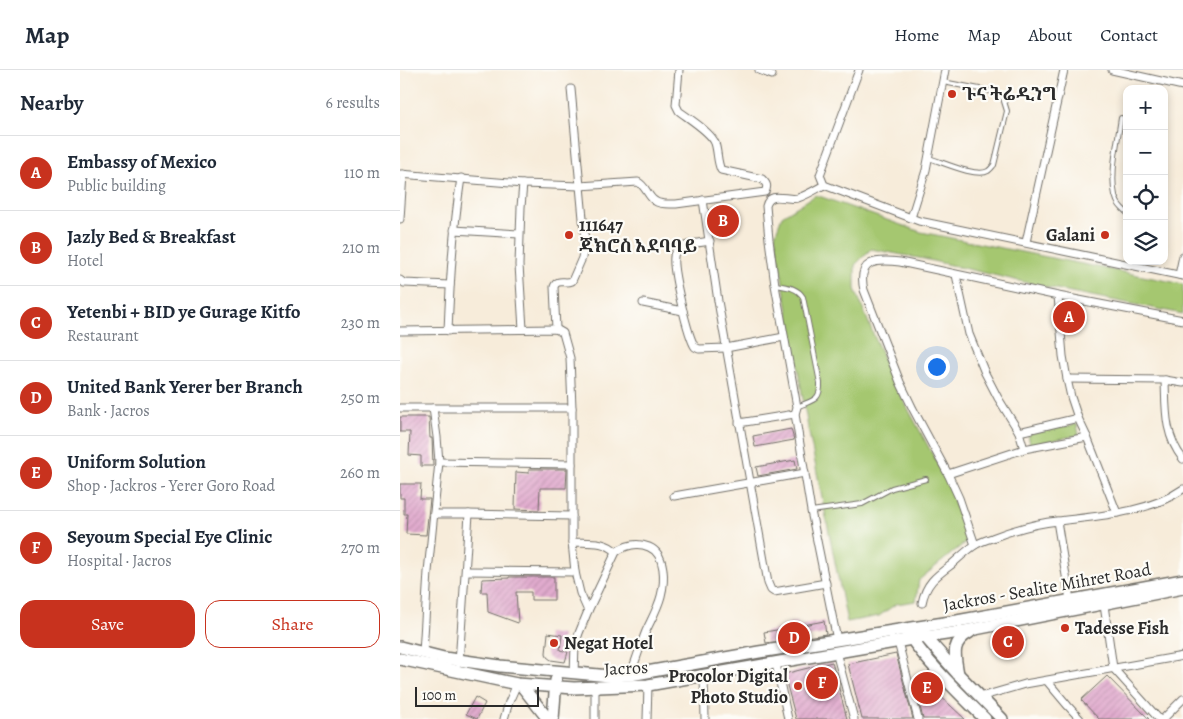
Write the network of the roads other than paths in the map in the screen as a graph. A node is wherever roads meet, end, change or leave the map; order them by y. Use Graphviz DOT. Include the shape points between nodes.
graph roads {
  1 [pos="680,70"];
  2 [pos="759,70"];
  3 [pos="858,70"];
  4 [pos="945,70"];
  5 [pos="1064,70"];
  6 [pos="1112,70"];
  7 [pos="772,75"];
  8 [pos="943,82"];
  9 [pos="1165,85"];
  10 [pos="1168,85"];
  11 [pos="1183,86"];
  12 [pos="571,89"];
  13 [pos="1121,118"];
  14 [pos="928,158"];
  15 [pos="402,174"];
  16 [pos="461,178"];
  17 [pos="523,184"];
  18 [pos="824,185"];
  19 [pos="580,186"];
  20 [pos="768,195"];
  21 [pos="703,200"];
  22 [pos="1123,209"];
  23 [pos="910,218"];
  24 [pos="400,219"];
  25 [pos="454,230"];
  26 [pos="519,234"];
  27 [pos="710,241"];
  28 [pos="1026,242"];
  29 [pos="1183,256"];
  30 [pos="1123,260"];
  31 [pos="1142,265"];
  32 [pos="956,275"];
  33 [pos="1181,275"];
  34 [pos="400,280"];
  35 [pos="450,285"];
  36 [pos="775,285"];
  37 [pos="1058,296"];
  38 [pos="643,303"];
  39 [pos="683,311"];
  40 [pos="1183,320"];
  41 [pos="556,328"];
  42 [pos="523,329"];
  43 [pos="400,330"];
  44 [pos="448,331"];
  45 [pos="784,337"];
  46 [pos="726,348"];
  47 [pos="1066,379"];
  48 [pos="1166,380"];
  49 [pos="1183,383"];
  50 [pos="400,408"];
  51 [pos="433,408"];
  52 [pos="572,408"];
  53 [pos="796,411"];
  54 [pos="1078,418"];
  55 [pos="739,423"];
  56 [pos="1019,432"];
  57 [pos="1087,437"];
  58 [pos="1024,449"];
  59 [pos="1183,459"];
  60 [pos="439,462"];
  61 [pos="572,464"];
  62 [pos="805,473"];
  63 [pos="948,474"];
  64 [pos="926,479"];
  65 [pos="750,483"];
  66 [pos="1183,489"];
  67 [pos="674,496"];
  68 [pos="812,511"];
  69 [pos="1117,513"];
  70 [pos="434,514"];
  71 [pos="469,514"];
  72 [pos="572,516"];
  73 [pos="1058,521"];
  74 [pos="572,542"];
  75 [pos="975,545"];
  76 [pos="616,552"];
  77 [pos="466,571"];
  78 [pos="575,572"];
  79 [pos="1183,580"];
  80 [pos="826,583"];
  81 [pos="1183,588"];
  82 [pos="1070,600"];
  83 [pos="922,603"];
  84 [pos="1104,605"];
  85 [pos="588,611"];
  86 [pos="976,629"];
  87 [pos="915,634"];
  88 [pos="837,640"];
  89 [pos="898,642"];
  90 [pos="400,647"];
  91 [pos="836,652"];
  92 [pos="424,653"];
  93 [pos="1183,656"];
  94 [pos="400,659"];
  95 [pos="776,664"];
  96 [pos="459,666"];
  97 [pos="1113,668"];
  98 [pos="556,671"];
  99 [pos="574,674"];
  100 [pos="958,674"];
  101 [pos="630,676"];
  102 [pos="704,676"];
  103 [pos="1046,680"];
  104 [pos="519,685"];
  105 [pos="648,685"];
  106 [pos="556,687"];
  107 [pos="595,687"];
  108 [pos="980,697"];
  109 [pos="1183,700"];
  110 [pos="504,719"];
  111 [pos="548,719"];
  112 [pos="553,719"];
  113 [pos="595,719"];
  114 [pos="648,719"];
  115 [pos="705,719"];
  116 [pos="788,719"];
  117 [pos="854,719"];
  118 [pos="918,719"];
  119 [pos="984,719"];
  120 [pos="1002,719"];
  121 [pos="1080,719"];
  122 [pos="1159,719"];
  123 [pos="1163,719"];
  1 -- 20 [label="street" via="676,105 679,111 715,142 721,170 762,179 767,184"];
  2 -- 7 [label="street"];
  3 -- 18 [label="street" via="820,175"];
  4 -- 8 [label="street"];
  5 -- 28 [label="street"];
  6 -- 9 [label="street"];
  8 -- 14 [label="street"];
  8 -- 14 [label="lane" via="995,92 1003,98 1006,111 994,165 989,171 974,173"];
  10 -- 11 [label="street"];
  12 -- 19 [label="street"];
  13 -- 22 [label="lane" via="1112,178 1116,200"];
  14 -- 23 [label="street"];
  15 -- 16 [label="street"];
  15 -- 24 [label="street"];
  16 -- 17 [label="street"];
  16 -- 25 [label="street"];
  17 -- 19 [label="street"];
  17 -- 26 [label="street"];
  18 -- 20 [label="street" via="799,198"];
  18 -- 23 [label="street"];
  19 -- 21 [label="street" via="638,182 654,201 676,204"];
  19 -- 41 [label="street" via="584,250 572,282 557,282 554,287"];
  20 -- 21 [label="street"];
  20 -- 36 [label="street" via="766,206"];
  21 -- 27 [label="street"];
  23 -- 28 [label="street"];
  25 -- 26 [label="street"];
  25 -- 35 [label="street"];
  26 -- 42 [label="street"];
  27 -- 39 [label="street" via="687,246 676,252 674,257"];
  27 -- 46 [label="street"];
  28 -- 30 [label="street"];
  29 -- 33 [label="street"];
  31 -- 33 [label="street"];
  32 -- 37 [label="street"];
  32 -- 56 [label="street" via="969,334 998,398"];
  32 -- 63 [label="street" via="885,260 867,265 861,280 900,382"];
  34 -- 35 [label="street"];
  35 -- 44 [label="street"];
  36 -- 45 [label="street"];
  36 -- 53 [label="lane" via="801,292 820,383 818,396"];
  37 -- 40 [label="street"];
  37 -- 47 [label="street"];
  38 -- 39 [label="street"];
  39 -- 46 [label="street" via="695,347"];
  41 -- 42 [label="street"];
  41 -- 52 [label="street" via="563,333 570,358"];
  42 -- 44 [label="street"];
  43 -- 44 [label="street"];
  45 -- 46 [label="street"];
  45 -- 53 [label="street"];
  46 -- 55 [label="street"];
  47 -- 48 [label="street"];
  47 -- 54 [label="street"];
  48 -- 49 [label="street"];
  48 -- 59 [label="street" via="1166,419"];
  50 -- 51 [label="street"];
  51 -- 52 [label="street"];
  51 -- 60 [label="street"];
  52 -- 61 [label="street"];
  53 -- 55 [label="street"];
  53 -- 62 [label="street"];
  54 -- 56 [label="street"];
  54 -- 57 [label="street"];
  55 -- 65 [label="street"];
  56 -- 58 [label="street"];
  57 -- 58 [label="street"];
  57 -- 69 [label="street"];
  58 -- 63 [label="street"];
  60 -- 61 [label="street"];
  60 -- 70 [label="street"];
  61 -- 72 [label="street"];
  62 -- 65 [label="street"];
  62 -- 68 [label="street"];
  63 -- 75 [label="street"];
  64 -- 68 [label="lane" via="892,488 862,504"];
  65 -- 67 [label="street"];
  65 -- 80 [label="street" via="771,590"];
  66 -- 69 [label="street" via="1156,504"];
  68 -- 80 [label="street"];
  69 -- 73 [label="street"];
  70 -- 71 [label="street"];
  70 -- 92 [label="street"];
  71 -- 72 [label="street"];
  71 -- 77 [label="street"];
  72 -- 74 [label="street"];
  73 -- 75 [label="street" via="1013,530"];
  73 -- 82 [label="street"];
  74 -- 76 [label="street" via="602,543"];
  74 -- 78 [label="street"];
  75 -- 83 [label="street" via="929,583"];
  76 -- 85 [label="street"];
  76 -- 101 [label="street" via="630,545 650,547 657,552 662,564 661,598"];
  77 -- 78 [label="street"];
  77 -- 96 [label="street"];
  78 -- 85 [label="street"];
  79 -- 82 [label="main road, Jackros - Sealite Mihret Road"];
  80 -- 88 [label="street"];
  81 -- 84 [label="main road, Jacros"];
  82 -- 87 [label="main road, Jackros - Sealite Mihret Road"];
  84 -- 86 [label="main road, Jacros"];
  84 -- 97 [label="street"];
  85 -- 99 [label="street" via="575,644"];
  86 -- 87 [label="main road, Jacros"];
  86 -- 100 [label="main road" via="964,635 955,648"];
  87 -- 88 [label="main road, Jacros"];
  87 -- 89 [label="main road, Jacros"];
  87 -- 100 [label="main road"];
  87 -- 119 [label="main road" via="920,650"];
  88 -- 101 [label="main road, Jacros"];
  89 -- 91 [label="main road, Jacros"];
  89 -- 118 [label="street"];
  90 -- 92 [label="main road, Jacros"];
  91 -- 95 [label="main road, Jacros"];
  91 -- 117 [label="street"];
  92 -- 96 [label="main road, Jacros"];
  93 -- 97 [label="street"];
  94 -- 96 [label="main road, Jacros"];
  95 -- 102 [label="main road, Jacros"];
  95 -- 116 [label="street"];
  96 -- 98 [label="main road, Jacros"];
  96 -- 104 [label="main road, Jacros"];
  97 -- 103 [label="street"];
  97 -- 122 [label="street"];
  98 -- 99 [label="main road, Jacros"];
  98 -- 106 [label="main road"];
  99 -- 101 [label="main road, Jacros"];
  100 -- 108 [label="main road"];
  102 -- 105 [label="main road, Jacros"];
  102 -- 115 [label="street"];
  103 -- 108 [label="street"];
  103 -- 121 [label="street"];
  104 -- 106 [label="main road, Jacros"];
  104 -- 110 [label="street"];
  104 -- 111 [label="main road"];
  105 -- 107 [label="main road, Jacros"];
  105 -- 114 [label="street"];
  106 -- 107 [label="main road, Jacros"];
  106 -- 112 [label="main road"];
  107 -- 113 [label="street"];
  108 -- 120 [label="main road"];
  109 -- 123 [label="street"];
}
